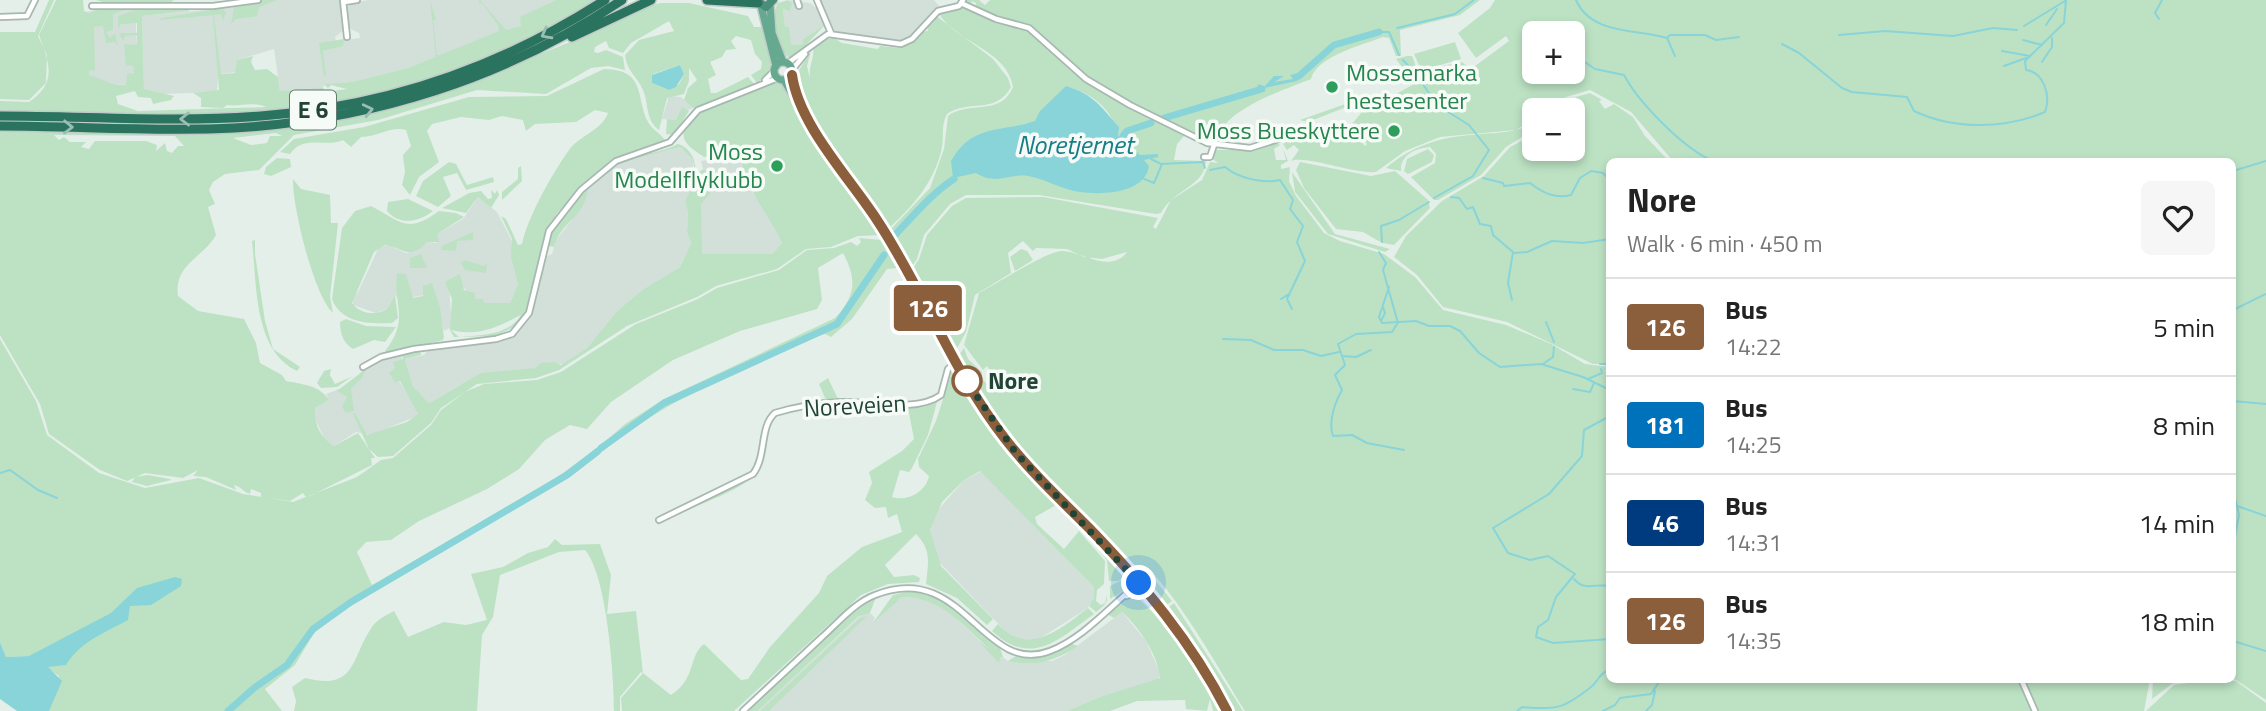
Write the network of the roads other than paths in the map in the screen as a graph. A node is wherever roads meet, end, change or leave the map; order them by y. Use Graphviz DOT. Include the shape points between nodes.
graph roads {
  1 [pos="35,0"];
  2 [pos="258,0"];
  3 [pos="357,0"];
  4 [pos="605,0"];
  5 [pos="622,0"];
  6 [pos="651,0"];
  7 [pos="707,0"];
  8 [pos="817,0"];
  9 [pos="251,1"];
  10 [pos="343,1"];
  11 [pos="767,2"];
  12 [pos="963,2"];
  13 [pos="92,6"];
  14 [pos="0,17"];
  15 [pos="828,34"];
  16 [pos="347,37"];
  17 [pos="547,45"];
  18 [pos="783,71"];
  19 [pos="0,116"];
  20 [pos="0,126"];
  21 [pos="1285,137"];
  22 [pos="1214,145"];
  23 [pos="1204,157"];
  24 [pos="956,362"];
  25 [pos="363,367"];
  26 [pos="659,520"];
  27 [pos="1131,573"];
  28 [pos="1141,585"];
  29 [pos="1127,594"];
  30 [pos="2023,683"];
  31 [pos="743,711"];
  32 [pos="1227,711"];
  33 [pos="2035,711"];
  1 -- 14 [label="street" via="27,16"];
  2 -- 9 [label="street"];
  3 -- 10 [label="street"];
  4 -- 19 [label="highway, E 6, one-way" via="487,62 426,85 355,103 220,118"];
  5 -- 17 [label="highway, E 6"];
  6 -- 17 [label="highway, E 6"];
  7 -- 11 [label="highway"];
  8 -- 15 [label="street"];
  9 -- 13 [label="street" via="213,6"];
  10 -- 16 [label="street"];
  11 -- 18 [label="main road"];
  12 -- 15 [label="street" via="938,10 912,39 898,44"];
  12 -- 22 [label="street" via="996,19 1029,28 1086,79 1188,136"];
  15 -- 18 [label="street"];
  20 -- 17 [label="highway, E 6, one-way" via="219,128 325,119 438,91"];
  18 -- 24 [label="main road" via="799,104 883,229"];
  18 -- 25 [label="street" via="698,110 670,142 616,161 581,190 548,231 529,313 512,334 414,349"];
  21 -- 22 [label="street" via="1254,148"];
  22 -- 23 [label="street" via="1210,157"];
  24 -- 26 [label="street, Noreveien" via="948,369 942,395 931,401 843,402 775,413 769,419 762,456 753,474"];
  24 -- 27 [label="main road" via="1016,453"];
  27 -- 28 [label="main road"];
  27 -- 29 [label="main road"];
  28 -- 29 [label="street"];
  28 -- 32 [label="main road" via="1188,643"];
  29 -- 31 [label="street" via="1061,646 1032,655 1001,647 961,608 935,593 907,588 876,595 854,608"];
  30 -- 33 [label="street"];
}
